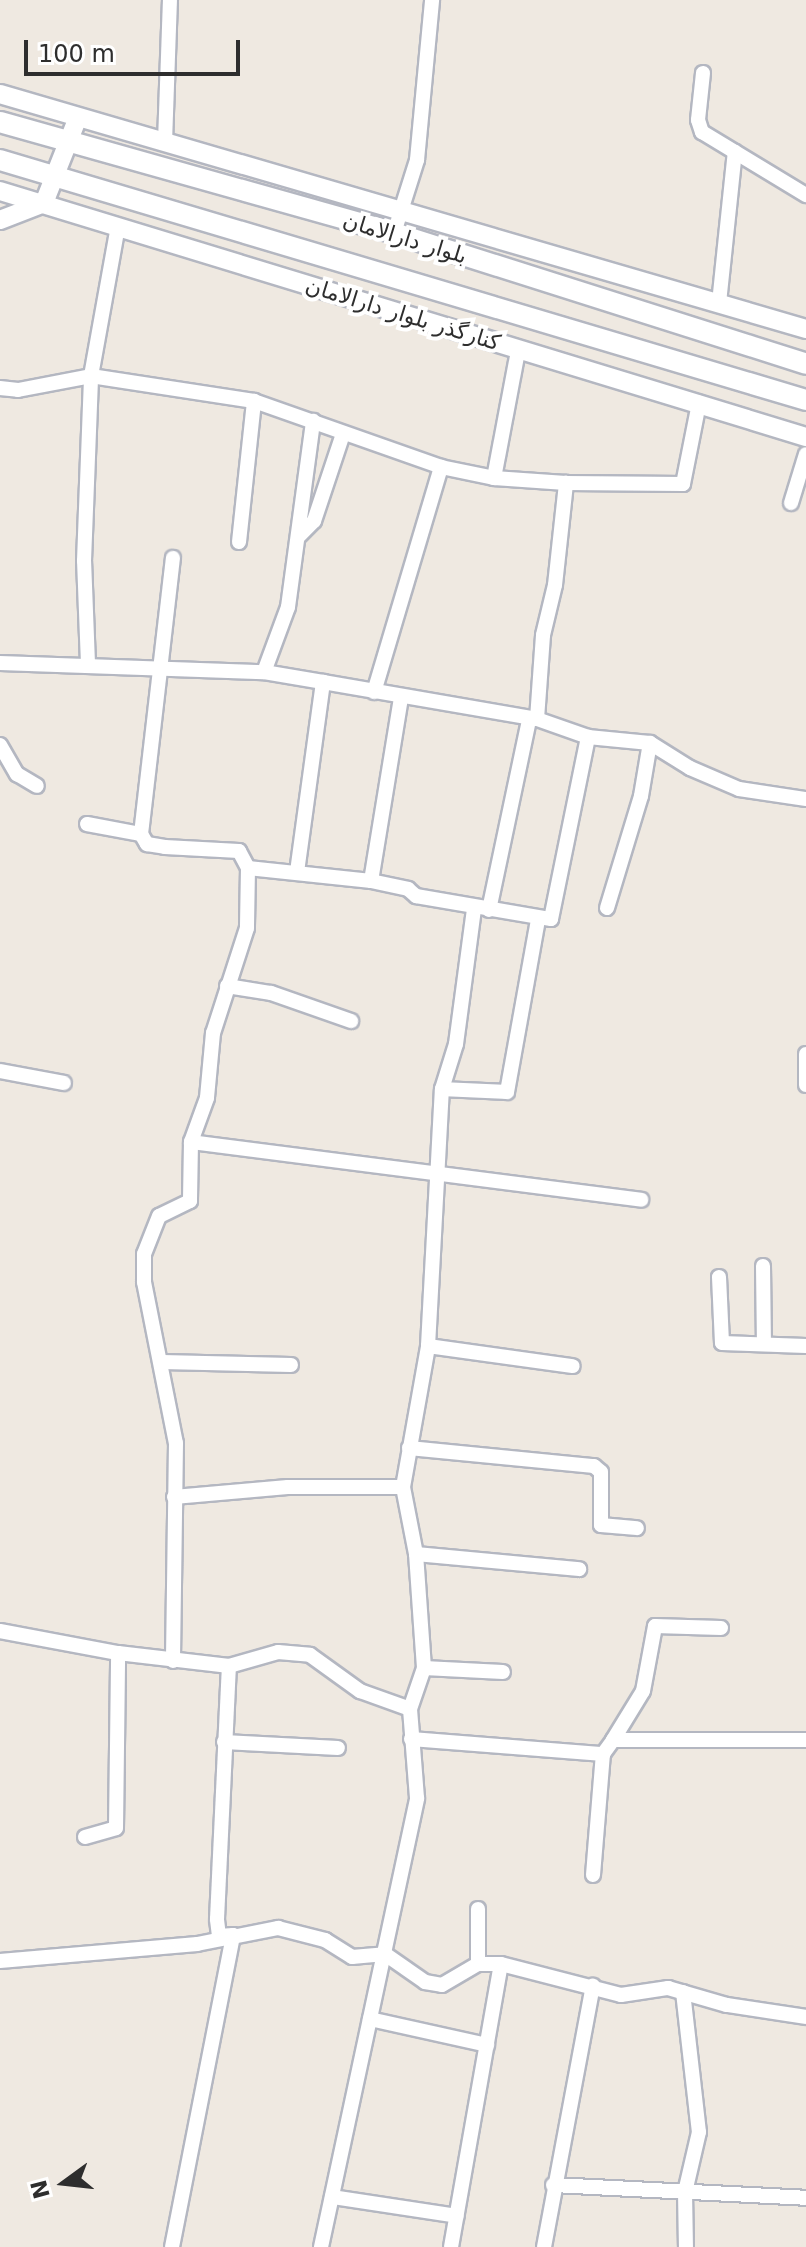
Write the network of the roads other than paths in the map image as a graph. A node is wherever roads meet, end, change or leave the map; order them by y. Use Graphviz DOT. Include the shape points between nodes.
graph roads {
  1 [pos="170,0"];
  2 [pos="432,0"];
  3 [pos="703,73"];
  4 [pos="0,94"];
  5 [pos="78,117"];
  6 [pos="0,122"];
  7 [pos="165,142"];
  8 [pos="69,143"];
  9 [pos="735,152"];
  10 [pos="0,160"];
  11 [pos="57,176"];
  12 [pos="0,191"];
  13 [pos="806,195"];
  14 [pos="44,203"];
  15 [pos="401,209"];
  16 [pos="0,220"];
  17 [pos="118,226"];
  18 [pos="394,233"];
  19 [pos="719,303"];
  20 [pos="806,329"];
  21 [pos="518,351"];
  22 [pos="806,364"];
  23 [pos="91,376"];
  24 [pos="0,388"];
  25 [pos="806,400"];
  26 [pos="254,401"];
  27 [pos="699,403"];
  28 [pos="313,421"];
  29 [pos="343,434"];
  30 [pos="806,437"];
  31 [pos="806,454"];
  32 [pos="441,467"];
  33 [pos="494,478"];
  34 [pos="566,483"];
  35 [pos="791,503"];
  36 [pos="299,536"];
  37 [pos="239,542"];
  38 [pos="173,558"];
  39 [pos="0,663"];
  40 [pos="88,664"];
  41 [pos="159,670"];
  42 [pos="264,672"];
  43 [pos="323,682"];
  44 [pos="374,692"];
  45 [pos="401,697"];
  46 [pos="533,719"];
  47 [pos="588,737"];
  48 [pos="650,743"];
  49 [pos="0,745"];
  50 [pos="37,786"];
  51 [pos="806,799"];
  52 [pos="87,824"];
  53 [pos="141,834"];
  54 [pos="248,868"];
  55 [pos="297,872"];
  56 [pos="371,881"];
  57 [pos="607,908"];
  58 [pos="482,909"];
  59 [pos="538,920"];
  60 [pos="227,986"];
  61 [pos="351,1021"];
  62 [pos="806,1054"];
  63 [pos="0,1071"];
  64 [pos="64,1083"];
  65 [pos="806,1085"];
  66 [pos="442,1089"];
  67 [pos="191,1142"];
  68 [pos="441,1174"];
  69 [pos="641,1200"];
  70 [pos="763,1266"];
  71 [pos="719,1277"];
  72 [pos="764,1344"];
  73 [pos="428,1346"];
  74 [pos="806,1346"];
  75 [pos="162,1362"];
  76 [pos="291,1365"];
  77 [pos="573,1366"];
  78 [pos="409,1448"];
  79 [pos="403,1487"];
  80 [pos="174,1497"];
  81 [pos="637,1528"];
  82 [pos="416,1554"];
  83 [pos="579,1569"];
  84 [pos="721,1628"];
  85 [pos="0,1631"];
  86 [pos="118,1653"];
  87 [pos="173,1661"];
  88 [pos="229,1666"];
  89 [pos="424,1668"];
  90 [pos="503,1672"];
  91 [pos="410,1709"];
  92 [pos="411,1739"];
  93 [pos="613,1740"];
  94 [pos="806,1740"];
  95 [pos="224,1742"];
  96 [pos="338,1748"];
  97 [pos="603,1754"];
  98 [pos="85,1837"];
  99 [pos="593,1875"];
  100 [pos="478,1909"];
  101 [pos="233,1935"];
  102 [pos="385,1954"];
  103 [pos="0,1961"];
  104 [pos="478,1964"];
  105 [pos="501,1964"];
  106 [pos="593,1986"];
  107 [pos="683,1992"];
  108 [pos="806,2017"];
  109 [pos="370,2019"];
  110 [pos="487,2045"];
  111 [pos="553,2185"];
  112 [pos="685,2192"];
  113 [pos="332,2197"];
  114 [pos="806,2198"];
  115 [pos="457,2216"];
  116 [pos="172,2247"];
  117 [pos="321,2247"];
  118 [pos="451,2247"];
  119 [pos="544,2247"];
  120 [pos="686,2247"];
  1 -- 7 [label="street"];
  2 -- 15 [label="street" via="417,160"];
  3 -- 9 [label="street" via="698,120 702,132"];
  4 -- 5 [label="street"];
  5 -- 7 [label="street"];
  5 -- 8 [label="street"];
  6 -- 8 [label="main road, بلوار دارالامان"];
  7 -- 15 [label="street"];
  8 -- 11 [label="street"];
  8 -- 18 [label="main road, بلوار دارالامان"];
  9 -- 13 [label="street"];
  9 -- 19 [label="street"];
  10 -- 11 [label="main road, بلوار دارالامان"];
  11 -- 14 [label="street"];
  11 -- 25 [label="main road, بلوار دارالامان"];
  12 -- 14 [label="street, کنارگذر بلوار دارالامان"];
  14 -- 16 [label="street"];
  14 -- 17 [label="street, کنارگذر بلوار دارالامان"];
  15 -- 18 [label="street"];
  15 -- 19 [label="street"];
  17 -- 21 [label="street, کنارگذر بلوار دارالامان"];
  17 -- 23 [label="street"];
  18 -- 22 [label="main road, بلوار دارالامان"];
  19 -- 20 [label="street"];
  21 -- 27 [label="street, کنارگذر بلوار دارالامان"];
  21 -- 33 [label="street"];
  23 -- 24 [label="street" via="18,390"];
  23 -- 26 [label="street"];
  23 -- 40 [label="street" via="84,561"];
  26 -- 28 [label="street"];
  26 -- 37 [label="street"];
  27 -- 30 [label="street, کنارگذر بلوار دارالامان"];
  27 -- 34 [label="street" via="683,484"];
  28 -- 29 [label="street"];
  28 -- 36 [label="street"];
  29 -- 32 [label="street"];
  29 -- 36 [label="street" via="314,521"];
  31 -- 35 [label="street"];
  32 -- 33 [label="street"];
  32 -- 44 [label="street"];
  33 -- 34 [label="street"];
  34 -- 46 [label="street"];
  36 -- 42 [label="street" via="288,607"];
  38 -- 41 [label="street"];
  39 -- 40 [label="street"];
  40 -- 41 [label="street"];
  41 -- 42 [label="street"];
  41 -- 53 [label="street"];
  42 -- 43 [label="street"];
  43 -- 44 [label="street"];
  43 -- 55 [label="street"];
  44 -- 45 [label="street"];
  45 -- 46 [label="street"];
  45 -- 56 [label="street"];
  46 -- 47 [label="street"];
  46 -- 58 [label="street"];
  47 -- 48 [label="street"];
  47 -- 59 [label="street" via="551,919"];
  48 -- 51 [label="street" via="739,789"];
  48 -- 57 [label="street" via="641,796"];
  49 -- 50 [label="street" via="17,774"];
  52 -- 53 [label="street"];
  53 -- 54 [label="street" via="147,844 239,851"];
  54 -- 55 [label="street"];
  54 -- 60 [label="street" via="247,928"];
  55 -- 56 [label="street"];
  56 -- 58 [label="street"];
  58 -- 59 [label="street"];
  58 -- 66 [label="street"];
  59 -- 66 [label="street" via="507,1092"];
  60 -- 61 [label="street" via="271,993"];
  60 -- 67 [label="street" via="213,1033 207,1098"];
  62 -- 65 [label="street"];
  63 -- 64 [label="street"];
  66 -- 68 [label="street"];
  67 -- 68 [label="street"];
  67 -- 75 [label="street" via="190,1201 159,1216 144,1254 144,1282"];
  68 -- 69 [label="street"];
  68 -- 73 [label="street"];
  70 -- 72 [label="street"];
  71 -- 72 [label="street" via="722,1343"];
  72 -- 74 [label="street"];
  73 -- 77 [label="street"];
  73 -- 78 [label="street"];
  75 -- 76 [label="street"];
  75 -- 80 [label="street" via="176,1443"];
  78 -- 79 [label="street"];
  78 -- 81 [label="street" via="594,1466 601,1472 601,1525"];
  79 -- 80 [label="street" via="288,1487"];
  79 -- 82 [label="street"];
  80 -- 87 [label="street"];
  82 -- 83 [label="street"];
  82 -- 89 [label="street"];
  84 -- 93 [label="street" via="655,1626 643,1691"];
  85 -- 86 [label="street"];
  86 -- 87 [label="street"];
  86 -- 98 [label="street" via="116,1828"];
  87 -- 88 [label="street"];
  88 -- 91 [label="street" via="278,1652 310,1655 360,1691"];
  88 -- 95 [label="street"];
  89 -- 90 [label="street"];
  89 -- 91 [label="street"];
  91 -- 92 [label="street"];
  92 -- 97 [label="street"];
  92 -- 102 [label="street" via="417,1798"];
  93 -- 94 [label="street"];
  93 -- 97 [label="street"];
  95 -- 96 [label="street"];
  95 -- 101 [label="street" via="217,1919 219,1936"];
  97 -- 99 [label="street"];
  100 -- 104 [label="street"];
  101 -- 102 [label="street" via="278,1928 325,1940 352,1957"];
  101 -- 103 [label="street" via="197,1944"];
  101 -- 116 [label="street"];
  102 -- 104 [label="street" via="425,1982 442,1985"];
  102 -- 109 [label="street"];
  104 -- 105 [label="street"];
  105 -- 106 [label="street"];
  105 -- 110 [label="street"];
  106 -- 107 [label="street" via="621,1995 668,1988"];
  106 -- 111 [label="street"];
  107 -- 108 [label="street"];
  107 -- 112 [label="street" via="699,2132"];
  109 -- 110 [label="street"];
  109 -- 113 [label="street"];
  110 -- 115 [label="street"];
  111 -- 112 [label="street"];
  111 -- 119 [label="street"];
  112 -- 114 [label="street"];
  112 -- 120 [label="street"];
  113 -- 115 [label="street"];
  113 -- 117 [label="street"];
  115 -- 118 [label="street"];
}
